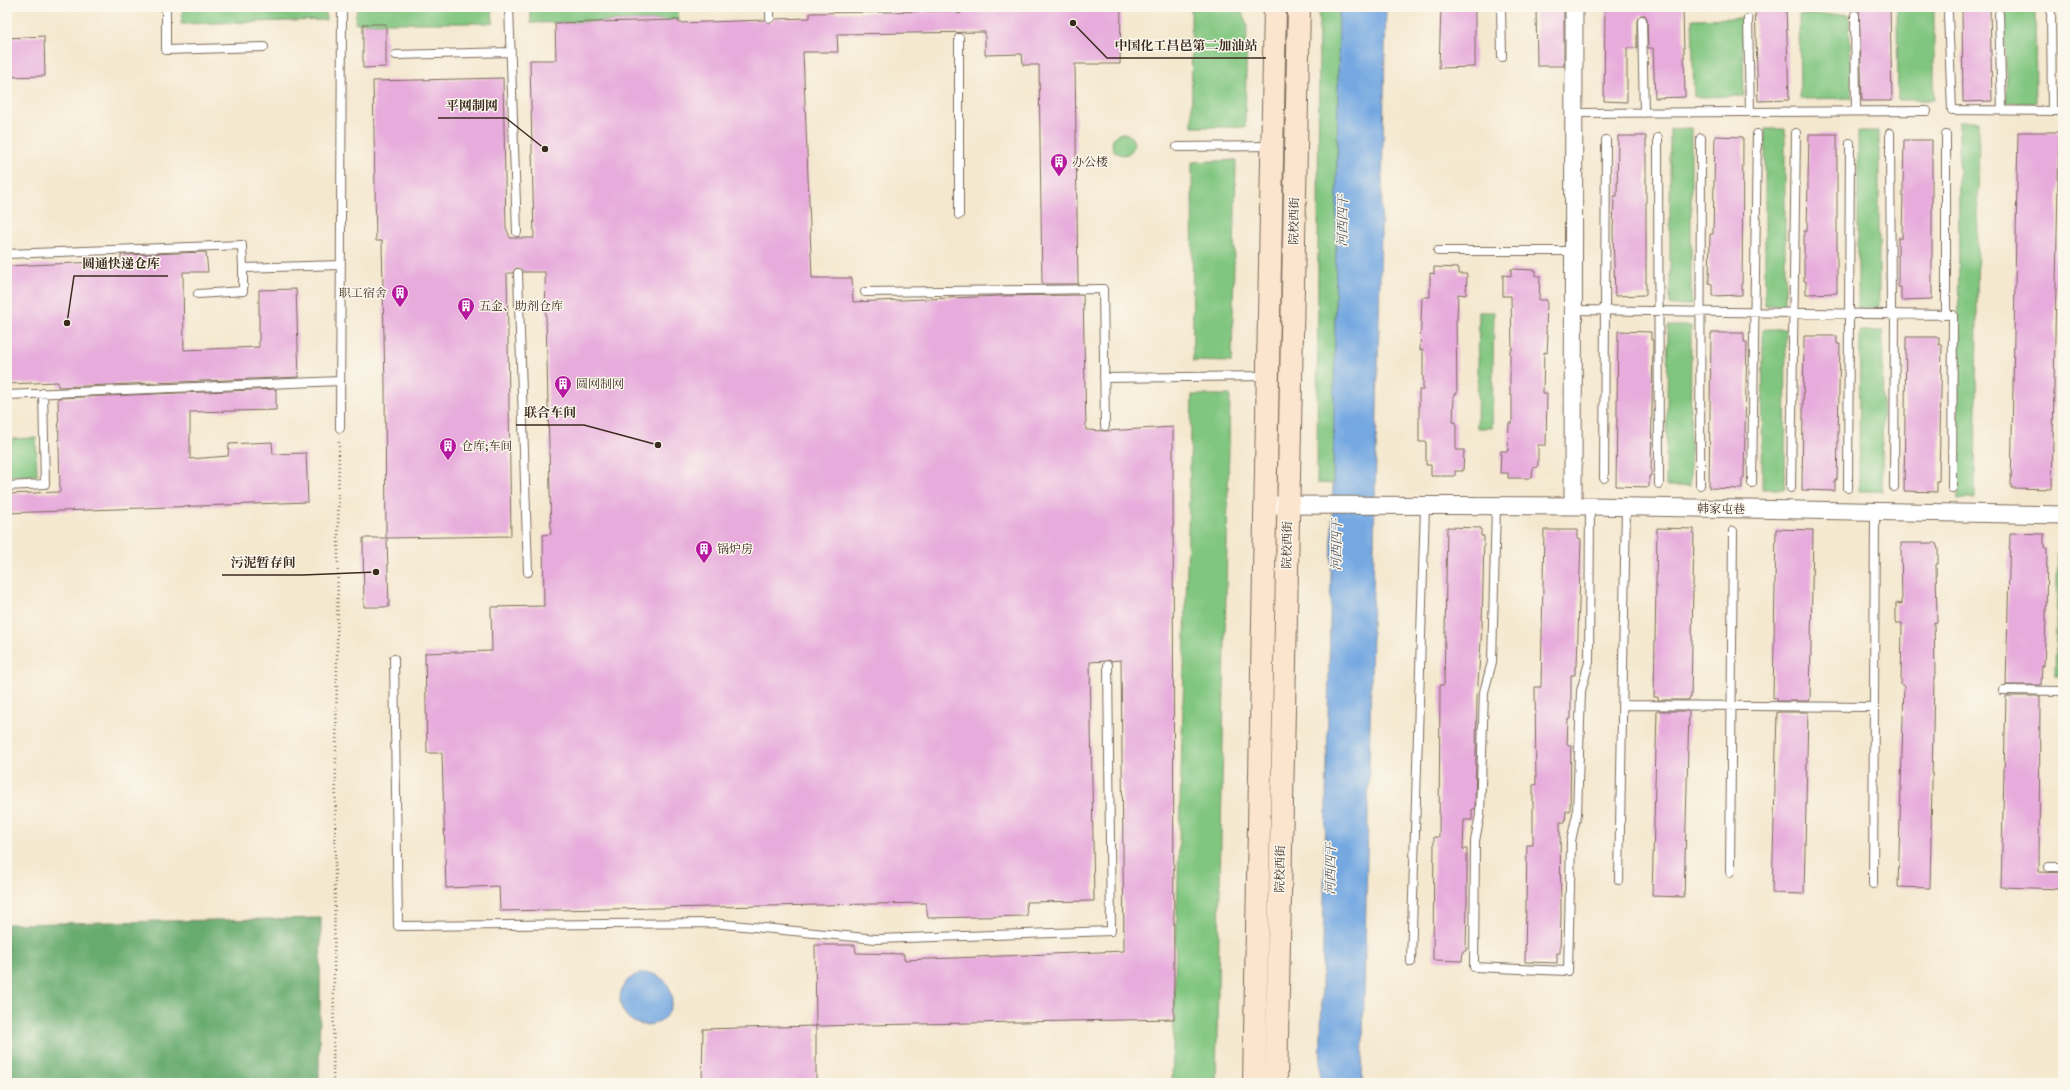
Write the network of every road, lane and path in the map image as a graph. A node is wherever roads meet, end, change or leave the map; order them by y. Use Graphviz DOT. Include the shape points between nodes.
graph roads {
  1 [pos="166,7"];
  2 [pos="342,7"];
  3 [pos="509,7"];
  4 [pos="770,7"];
  5 [pos="1275,7"];
  6 [pos="1299,7"];
  7 [pos="1501,7"];
  8 [pos="1574,7"];
  9 [pos="2051,10"];
  10 [pos="1948,14"];
  11 [pos="1999,14"];
  12 [pos="1855,15"];
  13 [pos="770,18"];
  14 [pos="1748,19"];
  15 [pos="1642,20"];
  16 [pos="959,38"];
  17 [pos="264,47"];
  18 [pos="511,52"];
  19 [pos="396,55"];
  20 [pos="1502,57"];
  21 [pos="2002,110"];
  22 [pos="1856,111"];
  23 [pos="1927,111"];
  24 [pos="2052,111"];
  25 [pos="2063,111"];
  26 [pos="1750,112"];
  27 [pos="1575,113"];
  28 [pos="1644,113"];
  29 [pos="1796,133"];
  30 [pos="1890,133"];
  31 [pos="1757,134"];
  32 [pos="1946,135"];
  33 [pos="1658,138"];
  34 [pos="1701,138"];
  35 [pos="1606,140"];
  36 [pos="1850,143"];
  37 [pos="1272,146"];
  38 [pos="1177,147"];
  39 [pos="959,215"];
  40 [pos="517,232"];
  41 [pos="1438,251"];
  42 [pos="1574,251"];
  43 [pos="7,254"];
  44 [pos="340,265"];
  45 [pos="243,268"];
  46 [pos="518,273"];
  47 [pos="864,292"];
  48 [pos="198,294"];
  49 [pos="1574,310"];
  50 [pos="1605,311"];
  51 [pos="1659,311"];
  52 [pos="1701,312"];
  53 [pos="1754,313"];
  54 [pos="1793,313"];
  55 [pos="1850,314"];
  56 [pos="1893,315"];
  57 [pos="1946,315"];
  58 [pos="1268,376"];
  59 [pos="1104,378"];
  60 [pos="340,381"];
  61 [pos="44,393"];
  62 [pos="7,395"];
  63 [pos="1105,426"];
  64 [pos="340,428"];
  65 [pos="1604,478"];
  66 [pos="1752,483"];
  67 [pos="1659,484"];
  68 [pos="7,486"];
  69 [pos="1700,486"];
  70 [pos="1894,487"];
  71 [pos="1791,488"];
  72 [pos="1848,488"];
  73 [pos="1952,488"];
  74 [pos="1265,505"];
  75 [pos="1288,506"];
  76 [pos="1425,506"];
  77 [pos="1496,506"];
  78 [pos="1582,506"];
  79 [pos="1626,507"];
  80 [pos="1875,512"];
  81 [pos="2063,515"];
  82 [pos="1733,531"];
  83 [pos="528,572"];
  84 [pos="394,659"];
  85 [pos="1108,665"];
  86 [pos="2003,690"];
  87 [pos="2063,691"];
  88 [pos="1622,705"];
  89 [pos="1732,706"];
  90 [pos="1874,707"];
  91 [pos="2048,867"];
  92 [pos="2063,867"];
  93 [pos="1730,872"];
  94 [pos="1619,880"];
  95 [pos="1873,884"];
  96 [pos="1411,962"];
  97 [pos="333,1083"];
  98 [pos="1254,1083"];
  99 [pos="1276,1083"];
  1 -- 17 [label="lane" via="166,50"];
  2 -- 44 [label="lane"];
  3 -- 18 [label="lane"];
  4 -- 13 [label="lane"];
  5 -- 37 [label="main road, 院校西街"];
  6 -- 75 [label="main road, 院校西街"];
  7 -- 20 [label="lane"];
  8 -- 27 [label="street"];
  9 -- 24 [label="lane"];
  10 -- 21 [label="lane" via="1952,110"];
  11 -- 21 [label="lane"];
  12 -- 22 [label="lane"];
  14 -- 26 [label="lane"];
  15 -- 28 [label="lane"];
  16 -- 39 [label="lane"];
  18 -- 19 [label="lane"];
  18 -- 40 [label="lane"];
  21 -- 24 [label="lane"];
  22 -- 23 [label="lane"];
  22 -- 26 [label="lane"];
  24 -- 25 [label="lane"];
  26 -- 28 [label="lane"];
  27 -- 28 [label="lane"];
  27 -- 42 [label="street"];
  29 -- 54 [label="lane"];
  30 -- 56 [label="lane"];
  31 -- 53 [label="lane"];
  32 -- 57 [label="lane"];
  33 -- 51 [label="lane"];
  34 -- 52 [label="lane"];
  35 -- 50 [label="lane"];
  36 -- 55 [label="lane"];
  37 -- 38 [label="lane"];
  37 -- 58 [label="main road, 院校西街"];
  41 -- 42 [label="lane"];
  42 -- 49 [label="street"];
  43 -- 45 [label="lane" via="242,245"];
  44 -- 45 [label="lane"];
  44 -- 60 [label="lane"];
  45 -- 48 [label="lane" via="243,291"];
  46 -- 83 [label="lane"];
  47 -- 59 [label="lane" via="1103,289"];
  49 -- 50 [label="lane"];
  49 -- 78 [label="street"];
  50 -- 51 [label="lane"];
  50 -- 65 [label="lane"];
  51 -- 52 [label="lane"];
  51 -- 67 [label="lane"];
  52 -- 53 [label="lane"];
  52 -- 69 [label="lane"];
  53 -- 54 [label="lane"];
  53 -- 66 [label="lane"];
  54 -- 55 [label="lane"];
  54 -- 71 [label="lane"];
  55 -- 56 [label="lane"];
  55 -- 72 [label="lane"];
  56 -- 57 [label="lane"];
  56 -- 70 [label="lane"];
  57 -- 73 [label="lane" via="1953,315"];
  58 -- 59 [label="lane"];
  58 -- 74 [label="main road, 院校西街"];
  59 -- 63 [label="lane"];
  60 -- 61 [label="lane"];
  60 -- 64 [label="lane"];
  61 -- 62 [label="lane"];
  61 -- 68 [label="lane" via="45,484"];
  64 -- 97 [label="path"];
  74 -- 75 [label="street"];
  74 -- 98 [label="main road, 院校西街"];
  75 -- 76 [label="street, 韩家屯巷"];
  75 -- 99 [label="main road, 院校西街"];
  76 -- 77 [label="street, 韩家屯巷"];
  76 -- 96 [label="lane"];
  77 -- 78 [label="street, 韩家屯巷"];
  77 -- 78 [label="lane" via="1492,662 1484,692 1480,815 1475,841 1474,967 1568,971 1571,841 1576,814 1581,691 1589,662"];
  78 -- 79 [label="street, 韩家屯巷"];
  79 -- 80 [label="street, 韩家屯巷"];
  79 -- 88 [label="lane"];
  80 -- 81 [label="street, 韩家屯巷"];
  80 -- 90 [label="lane"];
  82 -- 89 [label="lane"];
  84 -- 85 [label="lane" via="398,926 712,923 876,939 1111,931"];
  86 -- 87 [label="lane"];
  88 -- 89 [label="lane"];
  88 -- 94 [label="lane"];
  89 -- 90 [label="lane"];
  89 -- 93 [label="lane"];
  90 -- 95 [label="lane"];
  91 -- 92 [label="lane"];
}
